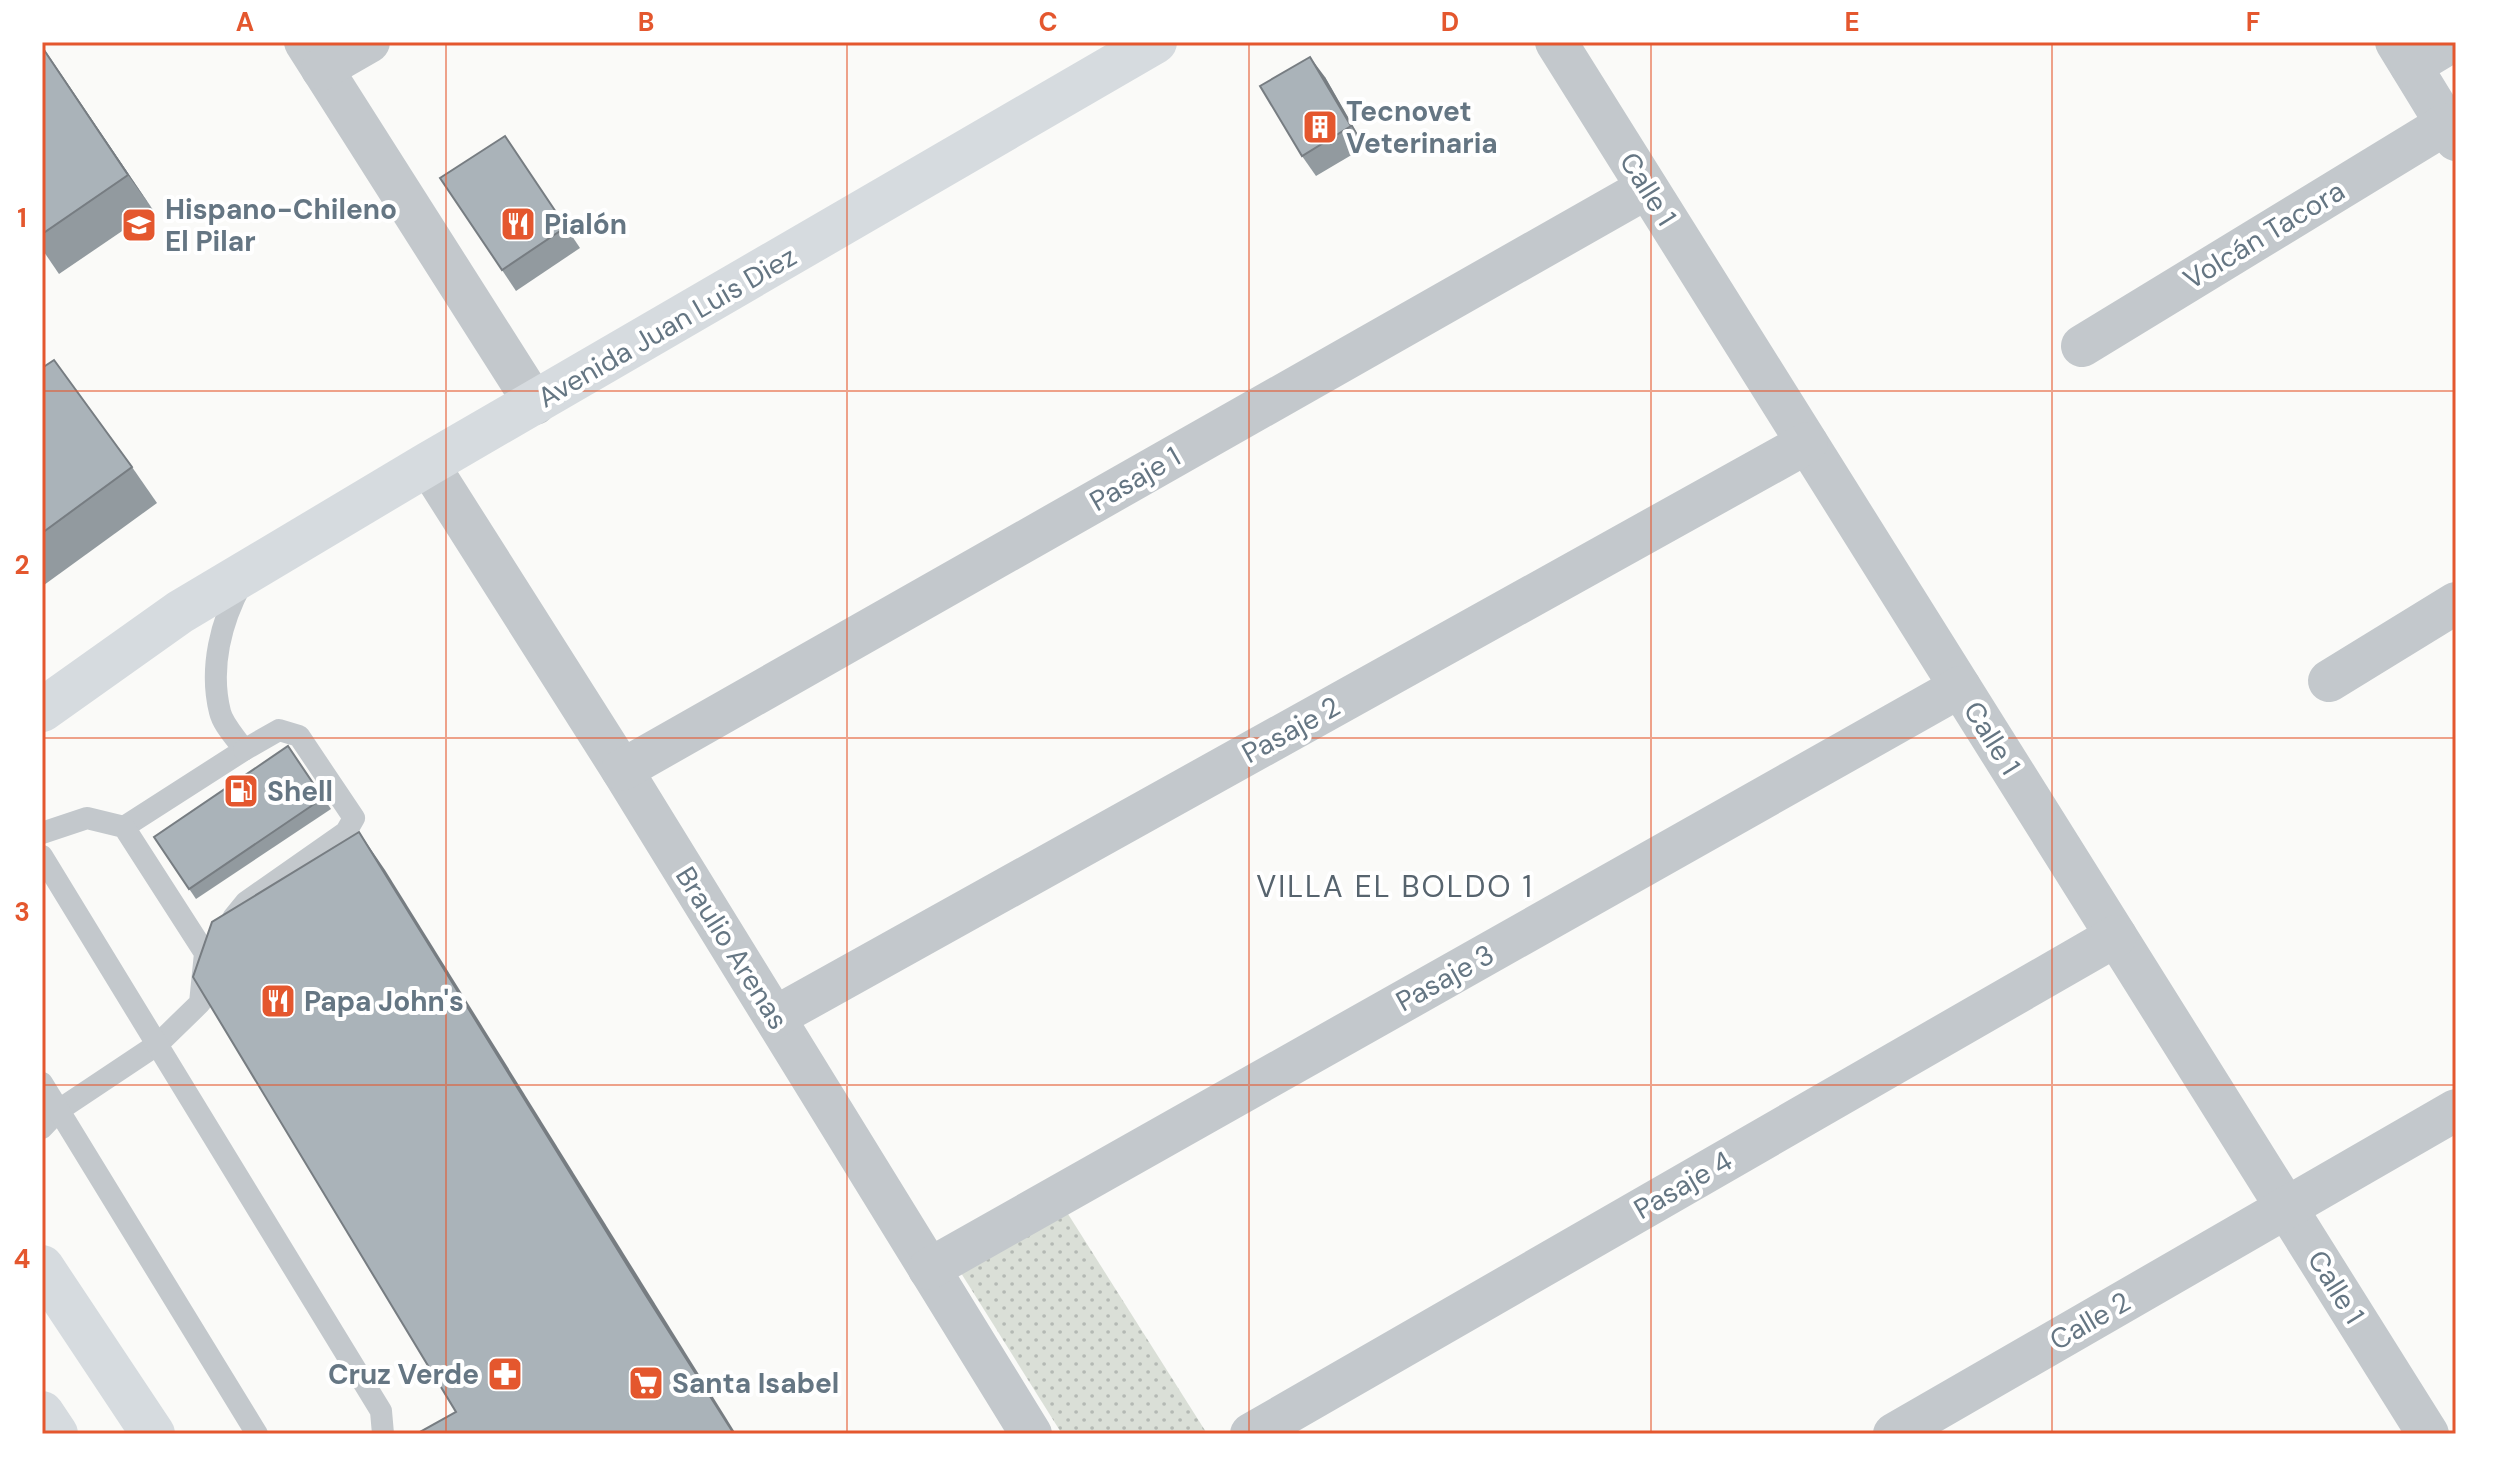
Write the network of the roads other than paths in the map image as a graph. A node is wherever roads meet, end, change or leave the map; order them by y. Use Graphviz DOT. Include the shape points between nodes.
graph roads {
  1 [pos="369,42"];
  2 [pos="1556,42"];
  3 [pos="2451,42"];
  4 [pos="1137,46"];
  5 [pos="2403,54"];
  6 [pos="314,56"];
  7 [pos="2451,132"];
  8 [pos="1647,188"];
  9 [pos="2082,346"];
  10 [pos="535,404"];
  11 [pos="1807,443"];
  12 [pos="428,464"];
  13 [pos="247,572"];
  14 [pos="2456,603"];
  15 [pos="180,612"];
  16 [pos="42,674"];
  17 [pos="2329,681"];
  18 [pos="1960,687"];
  19 [pos="42,710"];
  20 [pos="244,750"];
  21 [pos="622,770"];
  22 [pos="124,827"];
  23 [pos="42,833"];
  24 [pos="42,856"];
  25 [pos="2116,936"];
  26 [pos="205,953"];
  27 [pos="775,1017"];
  28 [pos="158,1044"];
  29 [pos="42,1083"];
  30 [pos="59,1110"];
  31 [pos="2456,1110"];
  32 [pos="42,1128"];
  33 [pos="2286,1207"];
  34 [pos="42,1267"];
  35 [pos="929,1269"];
  36 [pos="42,1413"];
  37 [pos="56,1434"];
  38 [pos="153,1434"];
  39 [pos="257,1434"];
  40 [pos="383,1434"];
  41 [pos="1031,1434"];
  42 [pos="1251,1434"];
  43 [pos="1894,1434"];
  44 [pos="2428,1434"];
  1 -- 6 [label="street"];
  2 -- 8 [label="street, Calle 1"];
  3 -- 5 [label="street"];
  4 -- 10 [label="main road, Avenida Juan Luis Diez"];
  5 -- 7 [label="street"];
  6 -- 10 [label="street"];
  7 -- 9 [label="street, Volcán Tacora"];
  8 -- 11 [label="street, Calle 1"];
  8 -- 21 [label="street, Pasaje 1"];
  10 -- 12 [label="main road, Avenida Juan Luis Diez"];
  11 -- 18 [label="street, Calle 1"];
  11 -- 27 [label="street, Pasaje 2"];
  12 -- 13 [label="main road, Avenida Juan Luis Diez"];
  12 -- 21 [label="street, Braulio Arenas"];
  13 -- 15 [label="main road, Avenida Juan Luis Diez"];
  13 -- 20 [label="lane" via="227,609 218,648 220,715"];
  14 -- 17 [label="street"];
  15 -- 16 [label="main road, Avenida Juan Luis Diez"];
  15 -- 19 [label="main road, Avenida Juan Luis Diez"];
  18 -- 25 [label="street, Calle 1"];
  18 -- 35 [label="street, Pasaje 3"];
  20 -- 22 [label="lane"];
  20 -- 26 [label="lane" via="279,730 299,736 354,818 346,832 246,902"];
  21 -- 27 [label="street, Braulio Arenas"];
  22 -- 23 [label="lane" via="87,818"];
  22 -- 26 [label="lane"];
  24 -- 28 [label="lane"];
  25 -- 33 [label="street, Calle 1"];
  25 -- 42 [label="street, Pasaje 4"];
  26 -- 28 [label="lane" via="200,1003"];
  27 -- 35 [label="street, Braulio Arenas"];
  28 -- 30 [label="lane"];
  28 -- 40 [label="lane" via="381,1411"];
  29 -- 30 [label="lane"];
  30 -- 32 [label="lane"];
  30 -- 39 [label="lane"];
  31 -- 33 [label="street, Calle 2"];
  33 -- 43 [label="street, Calle 2"];
  33 -- 44 [label="street, Calle 1"];
  34 -- 38 [label="main road"];
  35 -- 41 [label="street, Braulio Arenas"];
  36 -- 37 [label="main road"];
}
